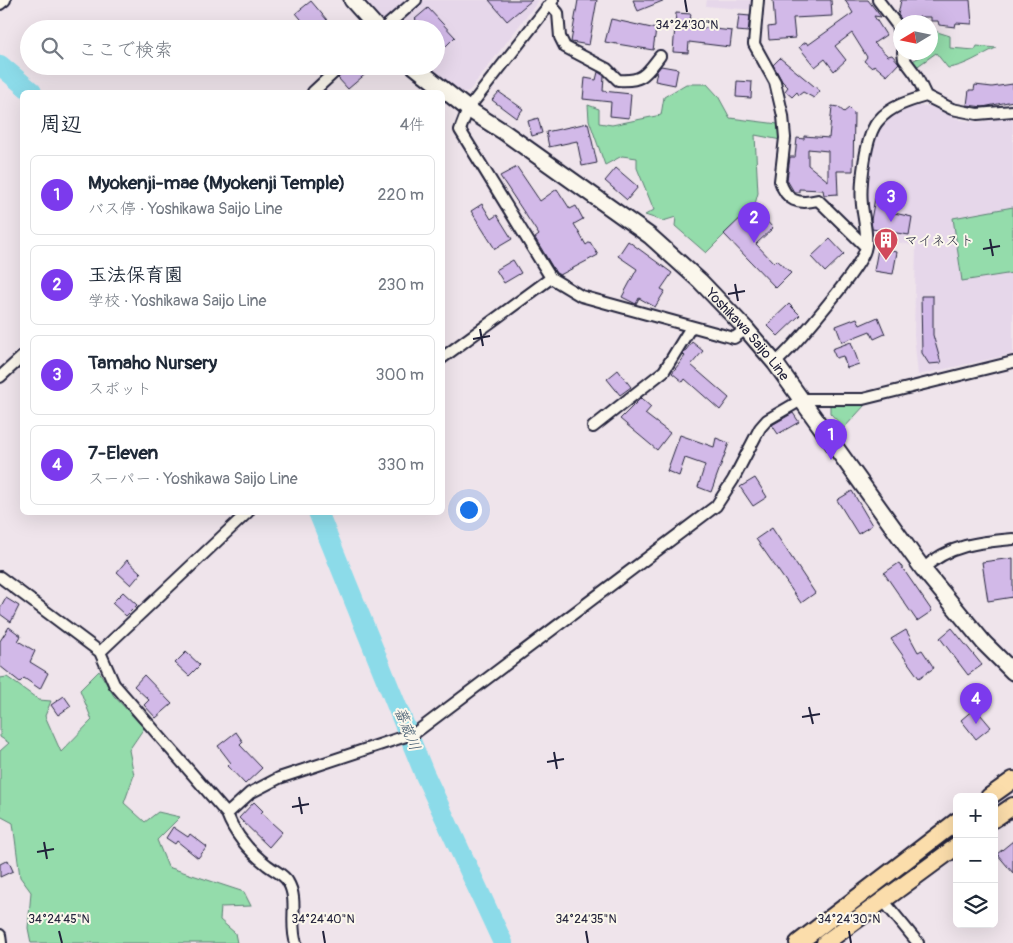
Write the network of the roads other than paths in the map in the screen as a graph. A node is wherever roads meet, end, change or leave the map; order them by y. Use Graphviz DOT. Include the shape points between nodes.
graph roads {
  1 [pos="5,0"];
  2 [pos="352,0"];
  3 [pos="416,0"];
  4 [pos="758,0"];
  5 [pos="878,0"];
  6 [pos="551,2"];
  7 [pos="0,4"];
  8 [pos="893,19"];
  9 [pos="370,20"];
  10 [pos="393,20"];
  11 [pos="660,56"];
  12 [pos="907,60"];
  13 [pos="331,75"];
  14 [pos="425,75"];
  15 [pos="314,90"];
  16 [pos="444,90"];
  17 [pos="445,91"];
  18 [pos="926,96"];
  19 [pos="468,109"];
  20 [pos="1013,111"];
  21 [pos="866,246"];
  22 [pos="551,278"];
  23 [pos="691,327"];
  24 [pos="746,329"];
  25 [pos="445,356"];
  26 [pos="20,358"];
  27 [pos="1013,362"];
  28 [pos="775,363"];
  29 [pos="0,377"];
  30 [pos="803,399"];
  31 [pos="593,427"];
  32 [pos="245,515"];
  33 [pos="1013,539"];
  34 [pos="923,569"];
  35 [pos="0,577"];
  36 [pos="100,652"];
  37 [pos="1013,672"];
  38 [pos="1013,780"];
  39 [pos="995,793"];
  40 [pos="1013,806"];
  41 [pos="227,814"];
  42 [pos="998,816"];
  43 [pos="953,824"];
  44 [pos="953,849"];
  45 [pos="882,899"];
  46 [pos="0,935"];
  47 [pos="1,943"];
  48 [pos="296,943"];
  49 [pos="798,943"];
  50 [pos="824,943"];
  51 [pos="918,943"];
  1 -- 7 [label="street"];
  2 -- 9 [label="main road"];
  3 -- 10 [label="street"];
  4 -- 21 [label="street" via="754,44 775,82 783,116 785,138 780,181 785,194 801,203 818,200"];
  5 -- 8 [label="street"];
  6 -- 11 [label="street" via="558,13 564,47 607,69 618,80 641,79"];
  6 -- 19 [label="street"];
  12 -- 18 [label="street"];
  13 -- 15 [label="street"];
  14 -- 16 [label="main road, Yoshikawa Saijo Line"];
  17 -- 19 [label="main road, Yoshikawa Saijo Line"];
  18 -- 20 [label="street" via="952,109 977,114"];
  18 -- 21 [label="street" via="889,112 878,120 874,129 864,167 861,197"];
  19 -- 22 [label="street" via="460,130"];
  19 -- 24 [label="main road, Yoshikawa Saijo Line" via="650,236"];
  21 -- 28 [label="street" via="858,264 790,349"];
  22 -- 23 [label="street" via="581,296"];
  22 -- 25 [label="street"];
  23 -- 24 [label="street" via="734,338"];
  23 -- 31 [label="street" via="664,371"];
  24 -- 28 [label="main road, Yoshikawa Saijo Line"];
  26 -- 29 [label="street"];
  27 -- 30 [label="street" via="863,399"];
  28 -- 30 [label="main road, Yoshikawa Saijo Line"];
  30 -- 34 [label="main road, Yoshikawa Saijo Line"];
  30 -- 41 [label="street" via="767,420 760,428 716,506 415,732 279,778 250,793"];
  32 -- 36 [label="street"];
  33 -- 34 [label="street" via="956,548 935,557"];
  34 -- 37 [label="main road, Yoshikawa Saijo Line" via="984,643"];
  35 -- 36 [label="street"];
  36 -- 41 [label="street" via="114,684"];
  38 -- 39 [label="main road"];
  40 -- 42 [label="main road"];
  41 -- 48 [label="street" via="250,851 288,881"];
  43 -- 49 [label="main road"];
  44 -- 45 [label="main road"];
  45 -- 50 [label="main road"];
  45 -- 51 [label="street"];
  46 -- 47 [label="street"];
}
